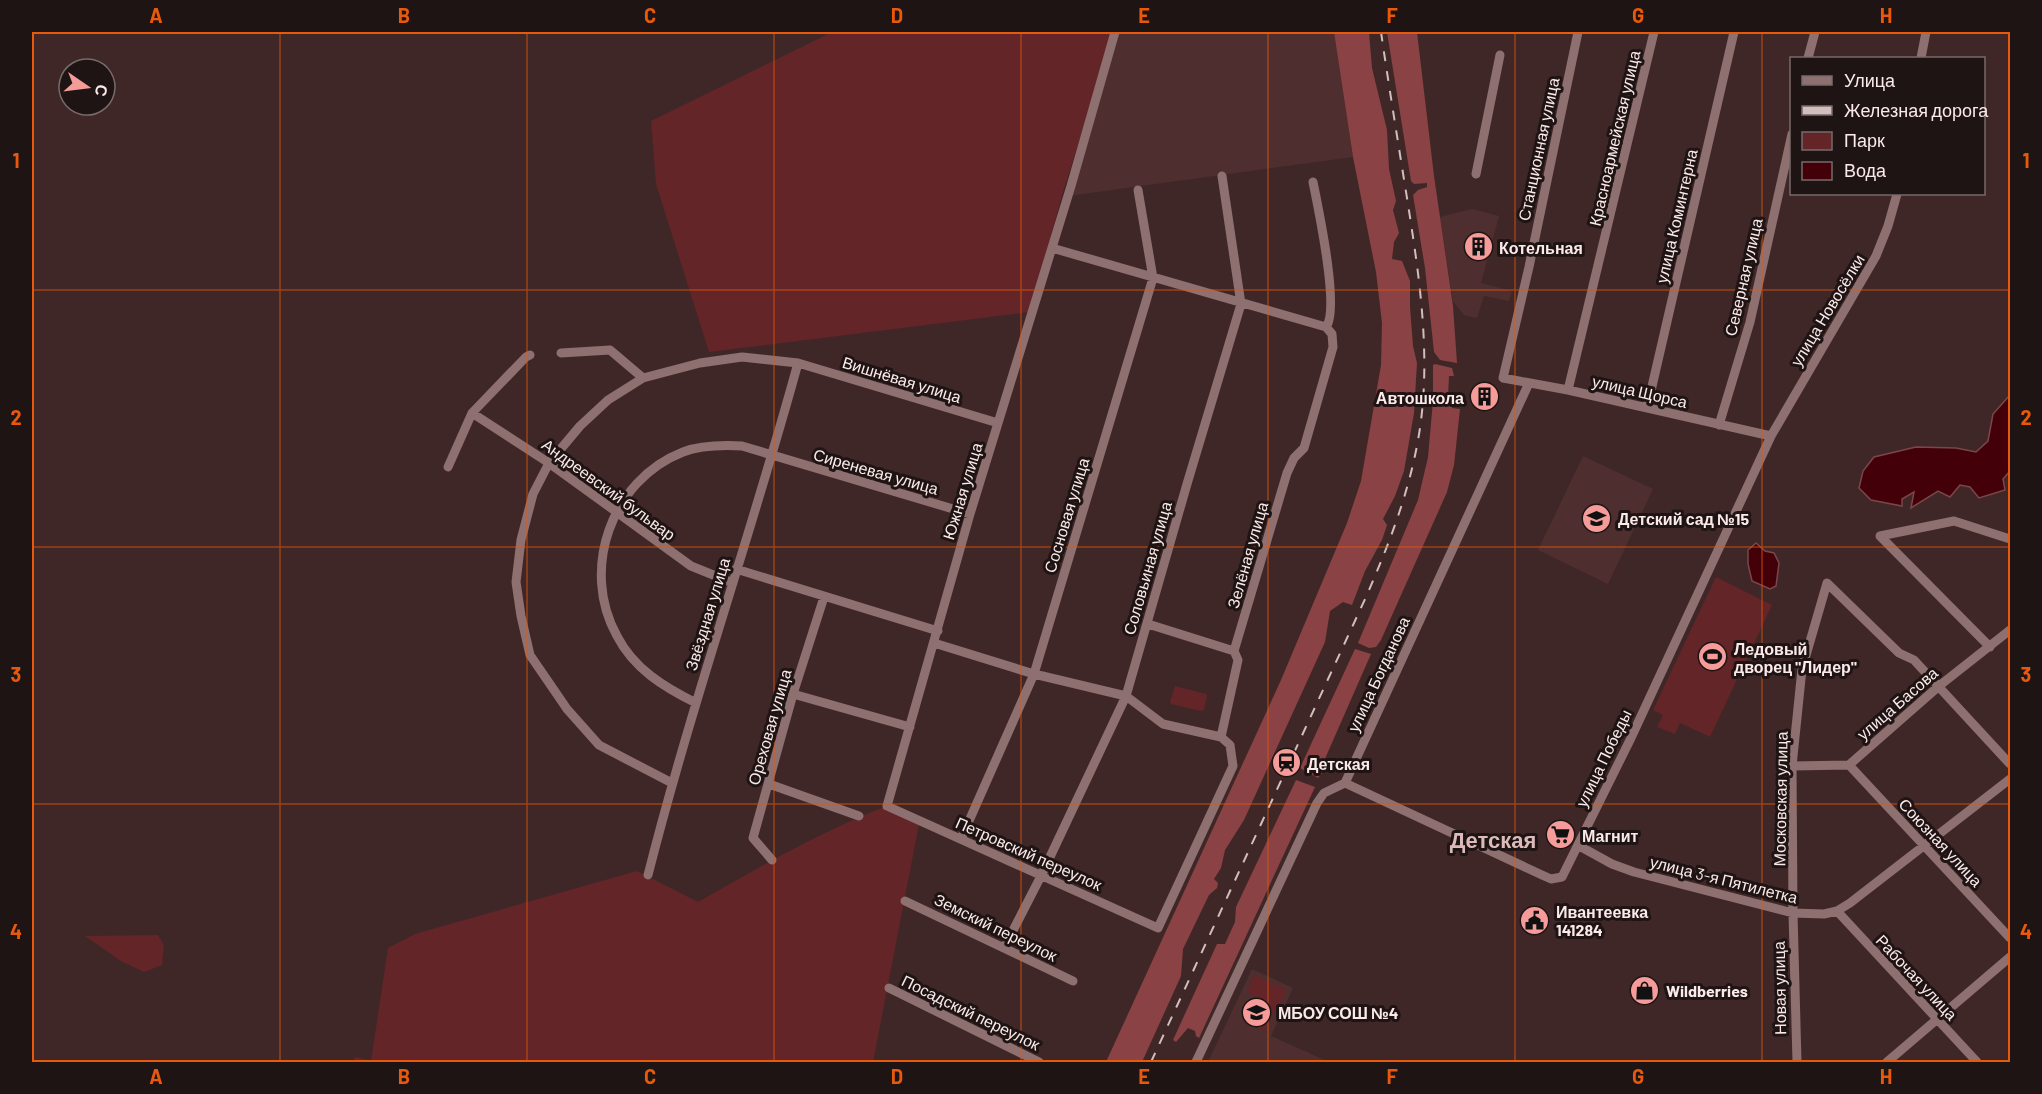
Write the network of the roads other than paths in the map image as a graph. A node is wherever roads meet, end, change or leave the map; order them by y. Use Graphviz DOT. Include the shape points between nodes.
graph roads {
  1 [pos="1115,32"];
  2 [pos="1578,32"];
  3 [pos="1654,32"];
  4 [pos="1734,32"];
  5 [pos="1815,32"];
  6 [pos="1926,32"];
  7 [pos="1500,55"];
  8 [pos="1809,57"];
  9 [pos="1922,57"];
  10 [pos="1790,140"];
  11 [pos="1476,174"];
  12 [pos="1222,176"];
  13 [pos="1313,182"];
  14 [pos="1138,190"];
  15 [pos="1897,195"];
  16 [pos="1052,248"];
  17 [pos="1153,278"];
  18 [pos="1241,304"];
  19 [pos="1326,327"];
  20 [pos="561,353"];
  21 [pos="530,355"];
  22 [pos="798,363"];
  23 [pos="643,378"];
  24 [pos="1503,378"];
  25 [pos="1529,383"];
  26 [pos="1568,390"];
  27 [pos="1647,408"];
  28 [pos="472,413"];
  29 [pos="998,423"];
  30 [pos="1719,425"];
  31 [pos="1771,436"];
  32 [pos="773,456"];
  33 [pos="549,464"];
  34 [pos="448,467"];
  35 [pos="616,512"];
  36 [pos="970,514"];
  37 [pos="2010,539"];
  38 [pos="736,569"];
  39 [pos="733,582"];
  40 [pos="824,597"];
  41 [pos="1148,624"];
  42 [pos="2010,630"];
  43 [pos="938,631"];
  44 [pos="934,643"];
  45 [pos="1990,647"];
  46 [pos="1234,651"];
  47 [pos="1034,674"];
  48 [pos="1939,686"];
  49 [pos="793,694"];
  50 [pos="1126,696"];
  51 [pos="696,703"];
  52 [pos="910,727"];
  53 [pos="1221,738"];
  54 [pos="2010,764"];
  55 [pos="1849,765"];
  56 [pos="1792,766"];
  57 [pos="2010,780"];
  58 [pos="672,783"];
  59 [pos="1345,783"];
  60 [pos="769,784"];
  61 [pos="887,806"];
  62 [pos="859,816"];
  63 [pos="1582,837"];
  64 [pos="961,839"];
  65 [pos="1924,846"];
  66 [pos="772,860"];
  67 [pos="648,875"];
  68 [pos="1041,876"];
  69 [pos="905,901"];
  70 [pos="1836,911"];
  71 [pos="1793,912"];
  72 [pos="2010,938"];
  73 [pos="1004,948"];
  74 [pos="2010,957"];
  75 [pos="1073,981"];
  76 [pos="889,988"];
  77 [pos="1935,1020"];
  78 [pos="1039,1062"];
  79 [pos="1196,1062"];
  80 [pos="1797,1062"];
  81 [pos="1887,1062"];
  82 [pos="1977,1062"];
  1 -- 16 [label="street, Южная улица"];
  2 -- 24 [label="street, Станционная улица"];
  3 -- 26 [label="street, Красноармейская улица"];
  4 -- 27 [label="street, улица Коминтерна"];
  5 -- 8 [label="street"];
  6 -- 9 [label="street"];
  7 -- 11 [label="street"];
  10 -- 30 [label="street, Северная улица" via="1750,322"];
  12 -- 18 [label="street, Соловьиная улица"];
  13 -- 19 [label="street, Зелёная улица" via="1330,294 1331,314"];
  14 -- 17 [label="street, Сосновая улица"];
  15 -- 31 [label="street, улица Новосёлки" via="1876,256"];
  16 -- 17 [label="street"];
  16 -- 29 [label="street, Южная улица"];
  17 -- 18 [label="street"];
  17 -- 47 [label="street, Сосновая улица"];
  18 -- 19 [label="street"];
  18 -- 41 [label="street, Соловьиная улица"];
  19 -- 46 [label="street, Зелёная улица" via="1332,334 1333,347 1304,448 1287,473"];
  20 -- 23 [label="street" via="610,350"];
  21 -- 28 [label="street"];
  22 -- 23 [label="street, Вишнёвая улица" via="742,357"];
  22 -- 29 [label="street, Вишнёвая улица"];
  22 -- 32 [label="street, Звёздная улица"];
  23 -- 33 [label="street, Вишнёвая улица" via="608,400"];
  24 -- 25 [label="street, улица Щорса"];
  25 -- 26 [label="street, улица Щорса"];
  25 -- 59 [label="street, улица Богданова"];
  26 -- 27 [label="street, улица Щорса"];
  27 -- 30 [label="street, улица Щорса"];
  28 -- 33 [label="street, Андреевский бульвар"];
  28 -- 34 [label="street"];
  29 -- 36 [label="street, Южная улица"];
  30 -- 31 [label="street, улица Щорса"];
  31 -- 63 [label="street, улица Победы"];
  32 -- 35 [label="street, Сиреневая улица" via="742,446 717,445 684,451 659,464 635,486"];
  32 -- 36 [label="street, Сиреневая улица"];
  32 -- 38 [label="street, Звёздная улица"];
  33 -- 35 [label="street, Андреевский бульвар"];
  33 -- 58 [label="street, Вишнёвая улица" via="533,494 521,540 516,582 530,655 599,745"];
  35 -- 39 [label="street, Андреевский бульвар" via="691,566"];
  35 -- 51 [label="street, Сиреневая улица" via="604,542 600,581 606,612 617,638 639,666 654,680"];
  36 -- 43 [label="street, Южная улица"];
  37 -- 45 [label="street" via="1954,521 1880,536"];
  38 -- 39 [label="street, Звёздная улица"];
  38 -- 40 [label="street"];
  39 -- 51 [label="street, Звёздная улица"];
  40 -- 43 [label="street"];
  40 -- 49 [label="street, Ореховая улица"];
  41 -- 46 [label="street"];
  41 -- 50 [label="street, Соловьиная улица"];
  42 -- 45 [label="street, улица Басова"];
  43 -- 44 [label="street, Южная улица"];
  44 -- 47 [label="street"];
  44 -- 52 [label="street, Южная улица"];
  45 -- 48 [label="street, улица Басова"];
  46 -- 53 [label="street, Зелёная улица" via="1238,660"];
  47 -- 50 [label="street"];
  47 -- 64 [label="street, Сосновая улица"];
  48 -- 54 [label="street"];
  48 -- 55 [label="street, улица Басова"];
  48 -- 56 [label="street, Московская улица" via="1827,583 1802,669"];
  49 -- 52 [label="street"];
  49 -- 60 [label="street, Ореховая улица"];
  50 -- 53 [label="street" via="1163,724"];
  50 -- 68 [label="street, Соловьиная улица"];
  51 -- 58 [label="street, Звёздная улица"];
  52 -- 61 [label="street, Южная улица"];
  53 -- 68 [label="street, Петровский переулок" via="1230,745 1233,766 1158,928"];
  55 -- 56 [label="street"];
  55 -- 65 [label="street, Союзная улица"];
  56 -- 71 [label="street, Московская улица"];
  57 -- 65 [label="street, улица 3-я Пятилетка"];
  58 -- 67 [label="street, Звёздная улица"];
  59 -- 63 [label="street, улица Победы" via="1551,879 1562,878"];
  59 -- 79 [label="street" via="1324,793 1317,803"];
  60 -- 62 [label="street"];
  60 -- 66 [label="street, Ореховая улица" via="753,838"];
  61 -- 64 [label="street, Петровский переулок"];
  63 -- 71 [label="street, улица 3-я Пятилетка" via="1583,848 1622,868"];
  64 -- 68 [label="street, Петровский переулок"];
  65 -- 70 [label="street, улица 3-я Пятилетка"];
  65 -- 72 [label="street, Союзная улица"];
  68 -- 73 [label="street, Соловьиная улица"];
  69 -- 73 [label="street, Земский переулок"];
  70 -- 71 [label="street, улица 3-я Пятилетка"];
  70 -- 77 [label="street, Рабочая улица"];
  71 -- 80 [label="street, Новая улица"];
  73 -- 75 [label="street, Земский переулок"];
  74 -- 77 [label="street"];
  76 -- 78 [label="street, Посадский переулок"];
  77 -- 81 [label="street"];
  77 -- 82 [label="street, Рабочая улица"];
}
